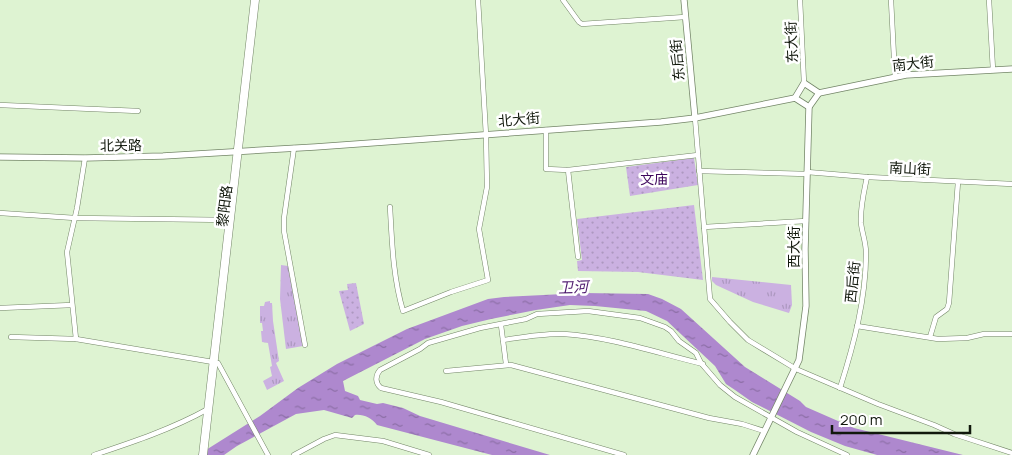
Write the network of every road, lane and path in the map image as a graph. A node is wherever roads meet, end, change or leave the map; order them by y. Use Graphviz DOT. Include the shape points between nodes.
graph roads {
  1 [pos="255,0"];
  2 [pos="260,0"];
  3 [pos="478,0"];
  4 [pos="563,0"];
  5 [pos="684,0"];
  6 [pos="800,0"];
  7 [pos="891,0"];
  8 [pos="989,0"];
  9 [pos="685,17"];
  10 [pos="1012,69"];
  11 [pos="993,70"];
  12 [pos="895,77"];
  13 [pos="804,84"];
  14 [pos="818,93"];
  15 [pos="795,98"];
  16 [pos="0,106"];
  17 [pos="809,107"];
  18 [pos="138,111"];
  19 [pos="695,118"];
  20 [pos="546,130"];
  21 [pos="486,135"];
  22 [pos="294,148"];
  23 [pos="240,152"];
  24 [pos="698,155"];
  25 [pos="0,157"];
  26 [pos="85,158"];
  27 [pos="568,170"];
  28 [pos="699,171"];
  29 [pos="807,173"];
  30 [pos="867,177"];
  31 [pos="958,182"];
  32 [pos="1012,184"];
  33 [pos="390,206"];
  34 [pos="0,214"];
  35 [pos="75,218"];
  36 [pos="230,220"];
  37 [pos="806,221"];
  38 [pos="704,227"];
  39 [pos="578,257"];
  40 [pos="72,305"];
  41 [pos="0,308"];
  42 [pos="501,325"];
  43 [pos="857,326"];
  44 [pos="1012,334"];
  45 [pos="11,337"];
  46 [pos="930,337"];
  47 [pos="76,340"];
  48 [pos="503,340"];
  49 [pos="305,345"];
  50 [pos="216,363"];
  51 [pos="506,364"];
  52 [pos="702,364"];
  53 [pos="796,369"];
  54 [pos="446,371"];
  55 [pos="840,388"];
  56 [pos="209,413"];
  57 [pos="771,416"];
  58 [pos="764,431"];
  59 [pos="1012,453"];
  60 [pos="94,455"];
  61 [pos="203,455"];
  62 [pos="208,455"];
  63 [pos="268,455"];
  64 [pos="294,455"];
  65 [pos="429,455"];
  66 [pos="624,455"];
  67 [pos="754,455"];
  68 [pos="847,455"];
  1 -- 23 [label="main road, 黎阳路"];
  2 -- 23 [label="main road, 黎阳路"];
  3 -- 21 [label="street"];
  4 -- 9 [label="street" via="582,24"];
  5 -- 9 [label="street, 东后街"];
  6 -- 13 [label="street, 东大街"];
  7 -- 12 [label="street"];
  8 -- 11 [label="street"];
  9 -- 19 [label="street, 东后街"];
  10 -- 11 [label="street, 南大街"];
  11 -- 12 [label="street, 南大街"];
  12 -- 14 [label="street, 南大街"];
  13 -- 14 [label="street"];
  13 -- 15 [label="street"];
  14 -- 17 [label="street"];
  15 -- 17 [label="street"];
  15 -- 19 [label="street, 北大街"];
  16 -- 18 [label="street"];
  17 -- 29 [label="street, 西大街"];
  19 -- 20 [label="street, 北大街"];
  19 -- 24 [label="street"];
  20 -- 21 [label="street, 北大街"];
  20 -- 27 [label="street" via="546,169"];
  21 -- 22 [label="street, 北大街"];
  21 -- 33 [label="street" via="487,187 479,229 488,280 403,311 392,261"];
  22 -- 23 [label="street, 北大街"];
  22 -- 49 [label="street" via="284,231"];
  23 -- 26 [label="street, 北关路"];
  23 -- 36 [label="main road, 黎阳路"];
  23 -- 50 [label="main road, 黎阳路"];
  24 -- 27 [label="street"];
  24 -- 28 [label="street"];
  25 -- 26 [label="street, 北关路"];
  26 -- 35 [label="street"];
  27 -- 39 [label="street"];
  28 -- 29 [label="street, 南山街"];
  28 -- 38 [label="street"];
  29 -- 30 [label="street, 南山街"];
  29 -- 37 [label="street, 西大街"];
  30 -- 31 [label="street, 南山街"];
  30 -- 43 [label="street, 西后街" via="861,212 866,252 864,285"];
  31 -- 32 [label="street, 南山街"];
  31 -- 46 [label="street" via="949,302 947,309 936,317"];
  34 -- 35 [label="street"];
  35 -- 36 [label="street"];
  35 -- 40 [label="street" via="67,252"];
  36 -- 50 [label="main road, 黎阳路"];
  37 -- 38 [label="street"];
  37 -- 53 [label="street, 西大街" via="806,306"];
  38 -- 53 [label="street" via="713,304 748,340"];
  40 -- 41 [label="street"];
  40 -- 47 [label="street"];
  42 -- 48 [label="street"];
  42 -- 52 [label="street" via="536,314 557,312 640,318 665,327 696,353"];
  42 -- 66 [label="street" via="424,345 380,370 376,380 381,388"];
  43 -- 46 [label="street"];
  43 -- 55 [label="street, 西后街"];
  44 -- 46 [label="street" via="945,339"];
  45 -- 47 [label="street"];
  47 -- 50 [label="street"];
  48 -- 51 [label="street"];
  48 -- 52 [label="street" via="551,334 580,336"];
  50 -- 56 [label="main road, 黎阳路"];
  50 -- 63 [label="street"];
  51 -- 54 [label="street"];
  51 -- 58 [label="street"];
  52 -- 57 [label="street" via="735,397"];
  53 -- 55 [label="street"];
  53 -- 57 [label="street, 西大街"];
  55 -- 59 [label="street" via="954,434"];
  56 -- 60 [label="street"];
  56 -- 61 [label="main road"];
  56 -- 62 [label="main road"];
  57 -- 58 [label="street, 西大街"];
  57 -- 68 [label="street"];
  58 -- 67 [label="street, 西大街"];
  64 -- 65 [label="street" via="335,435 383,442"];
}
